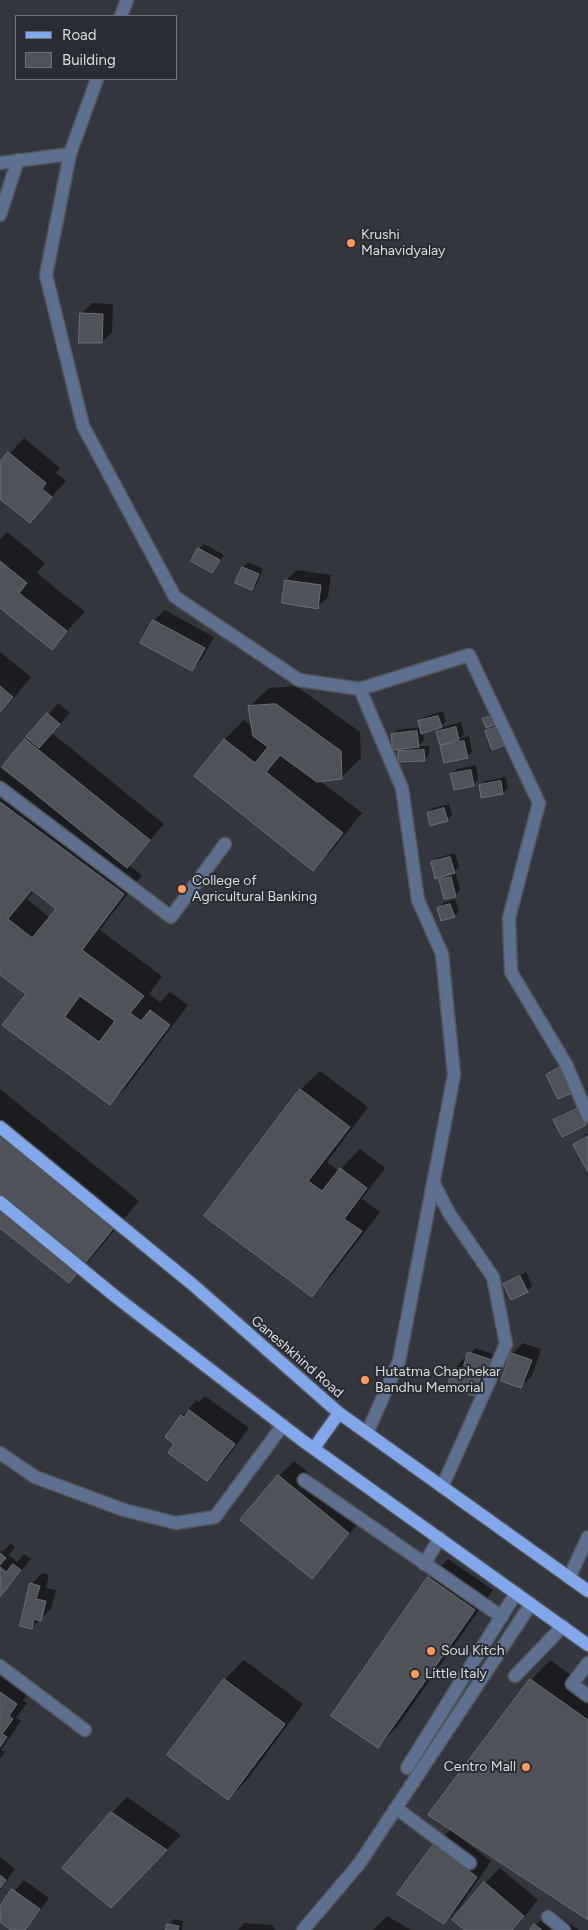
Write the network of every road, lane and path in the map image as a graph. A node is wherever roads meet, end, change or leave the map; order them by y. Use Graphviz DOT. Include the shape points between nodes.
graph roads {
  1 [pos="127,0"];
  2 [pos="121,15"];
  3 [pos="97,80"];
  4 [pos="70,154"];
  5 [pos="18,160"];
  6 [pos="0,163"];
  7 [pos="0,215"];
  8 [pos="360,689"];
  9 [pos="0,788"];
  10 [pos="225,844"];
  11 [pos="588,1116"];
  12 [pos="0,1127"];
  13 [pos="434,1184"];
  14 [pos="0,1202"];
  15 [pos="339,1413"];
  16 [pos="283,1425"];
  17 [pos="367,1433"];
  18 [pos="314,1448"];
  19 [pos="0,1453"];
  20 [pos="304,1480"];
  21 [pos="442,1487"];
  22 [pos="588,1537"];
  23 [pos="440,1538"];
  24 [pos="424,1564"];
  25 [pos="569,1578"];
  26 [pos="588,1591"];
  27 [pos="516,1593"];
  28 [pos="531,1604"];
  29 [pos="502,1617"];
  30 [pos="563,1626"];
  31 [pos="588,1645"];
  32 [pos="588,1663"];
  33 [pos="0,1666"];
  34 [pos="515,1676"];
  35 [pos="588,1696"];
  36 [pos="85,1730"];
  37 [pos="407,1768"];
  38 [pos="396,1808"];
  39 [pos="470,1863"];
  40 [pos="548,1917"];
  41 [pos="303,1930"];
  42 [pos="564,1930"];
  1 -- 2 [label="street"];
  3 -- 4 [label="street"];
  4 -- 5 [label="street"];
  4 -- 8 [label="street" via="46,275 83,426 175,597 299,680"];
  5 -- 6 [label="street"];
  5 -- 7 [label="street"];
  8 -- 11 [label="street" via="469,655 539,803 509,918 512,972 566,1064"];
  8 -- 13 [label="street" via="402,788 418,900 442,954 454,1075"];
  9 -- 10 [label="street" via="171,917"];
  12 -- 15 [label="main road, Ganeshkhind Road" via="192,1284"];
  13 -- 17 [label="street" via="399,1362"];
  13 -- 21 [label="street" via="449,1213 493,1277 506,1344"];
  14 -- 16 [label="main road" via="116,1297"];
  15 -- 17 [label="main road, Ganeshkhind Road"];
  15 -- 18 [label="main road"];
  16 -- 18 [label="main road"];
  16 -- 19 [label="street" via="215,1517 176,1523 124,1510 35,1477"];
  17 -- 21 [label="main road, Ganeshkhind Road"];
  18 -- 23 [label="main road"];
  20 -- 24 [label="street"];
  21 -- 25 [label="main road, Ganeshkhind Road"];
  22 -- 25 [label="street"];
  23 -- 24 [label="street"];
  23 -- 27 [label="main road"];
  24 -- 29 [label="street"];
  25 -- 26 [label="main road, Ganeshkhind Road"];
  27 -- 28 [label="main road"];
  27 -- 29 [label="street"];
  28 -- 30 [label="main road"];
  28 -- 38 [label="street"];
  29 -- 37 [label="street"];
  30 -- 31 [label="main road"];
  30 -- 34 [label="street"];
  32 -- 35 [label="street" via="572,1684"];
  33 -- 36 [label="street"];
  38 -- 39 [label="street"];
  38 -- 41 [label="street" via="358,1864"];
  40 -- 42 [label="street"];
}
